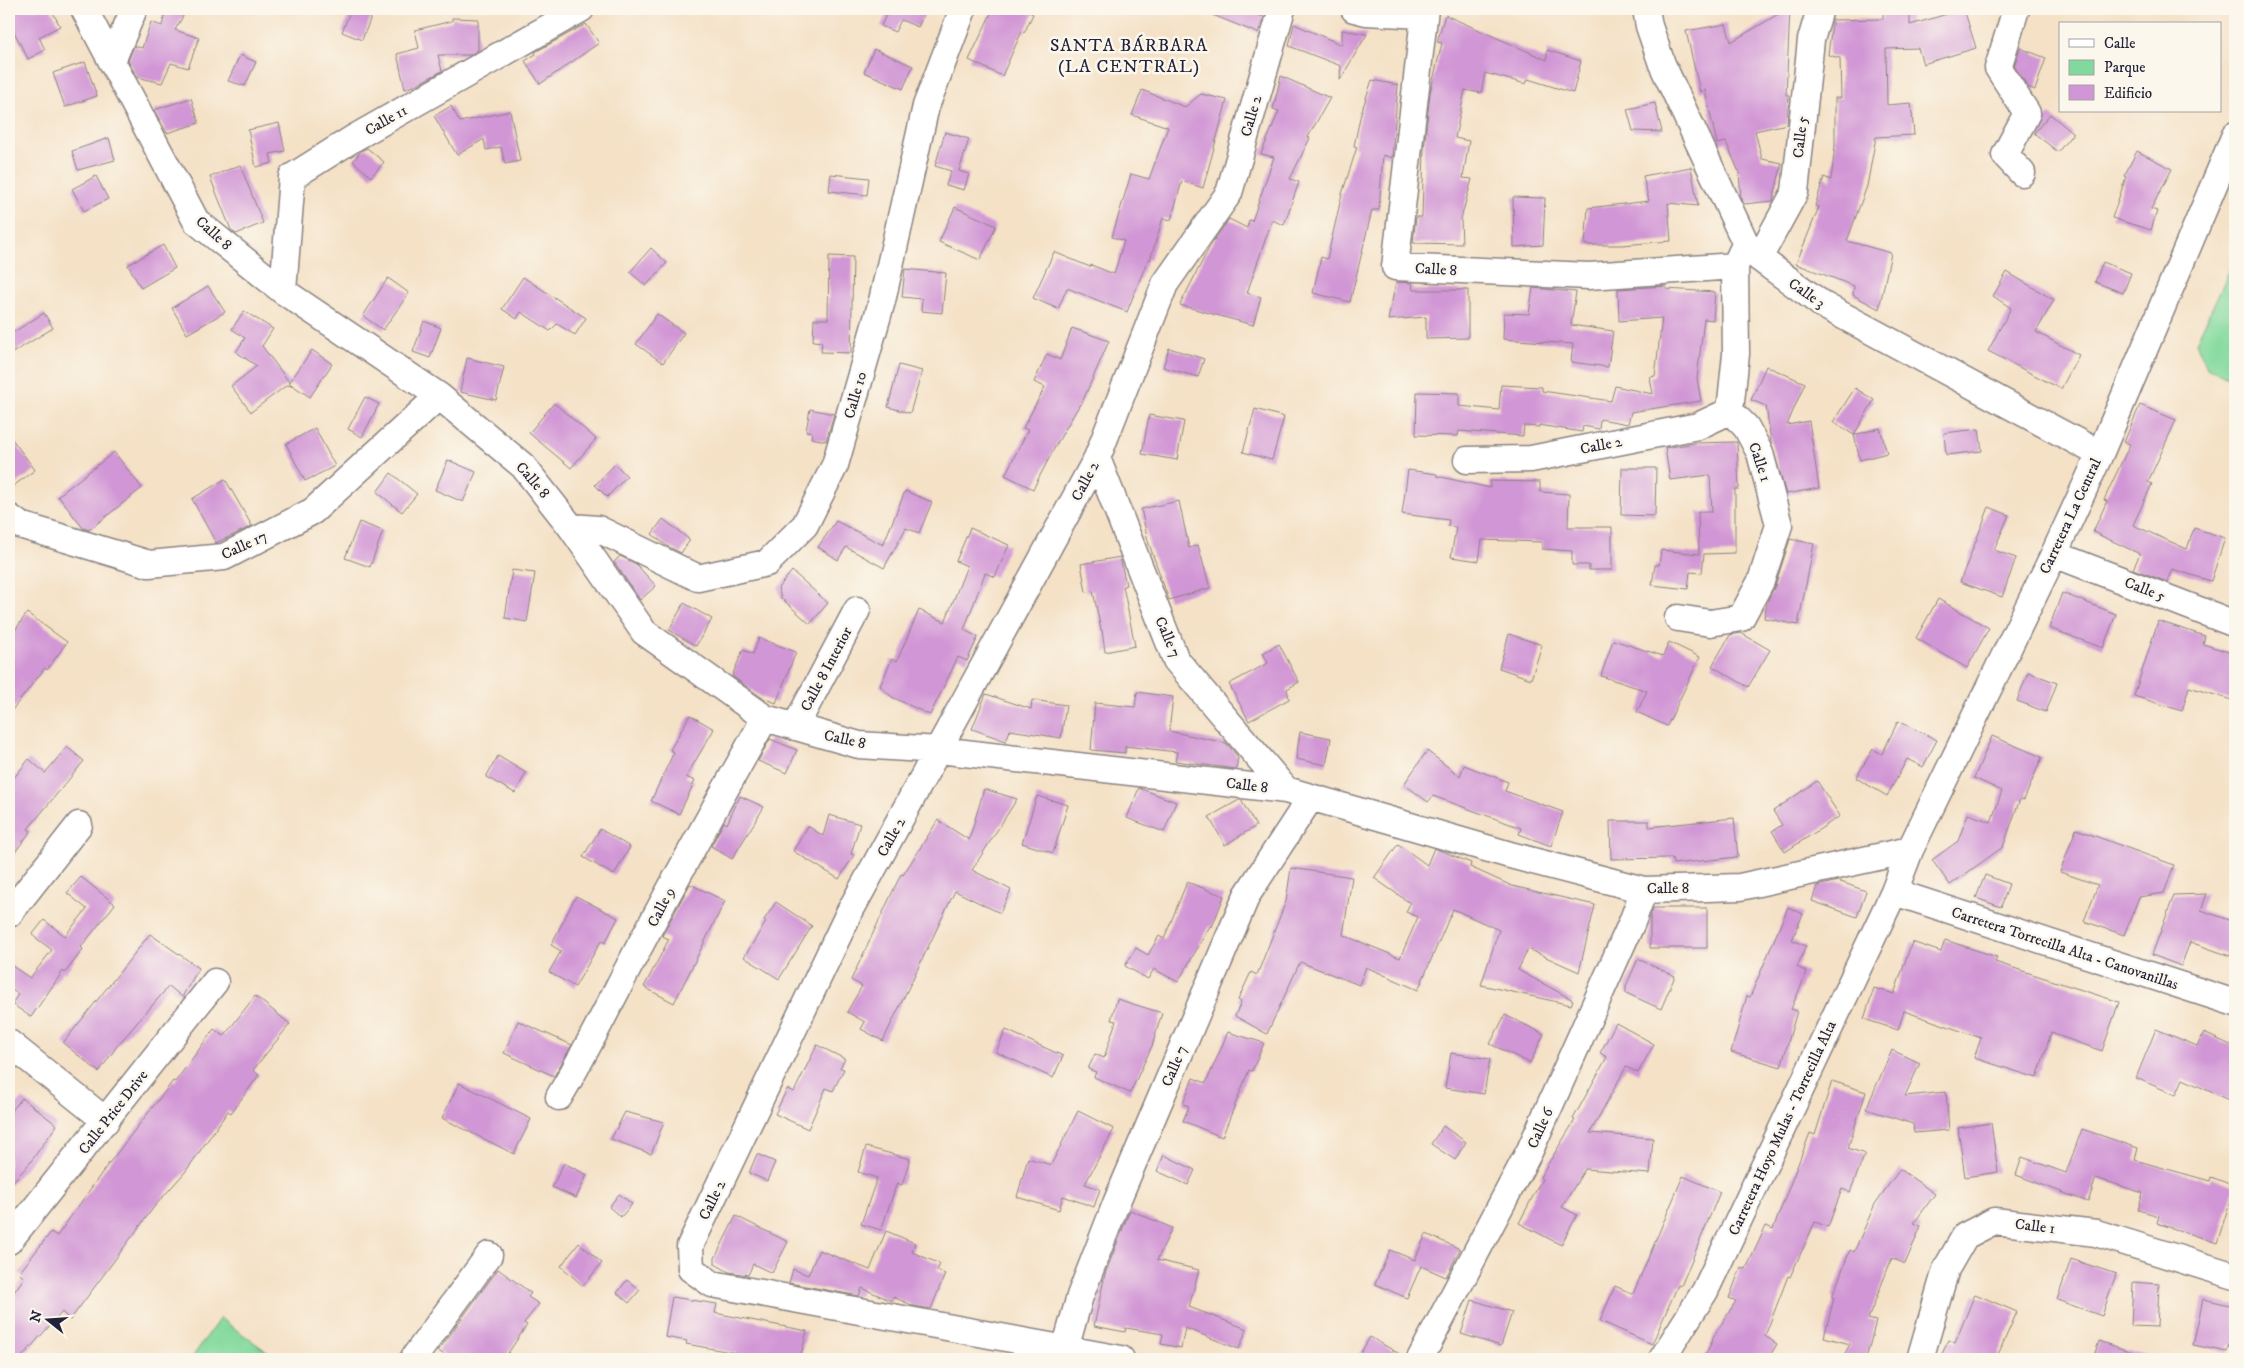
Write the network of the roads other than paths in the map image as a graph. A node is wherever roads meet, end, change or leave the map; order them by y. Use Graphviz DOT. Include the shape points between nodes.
graph roads {
  1 [pos="84,9"];
  2 [pos="134,9"];
  3 [pos="581,9"];
  4 [pos="962,9"];
  5 [pos="1282,9"];
  6 [pos="1354,9"];
  7 [pos="1646,9"];
  8 [pos="1820,9"];
  9 [pos="2016,9"];
  10 [pos="1424,12"];
  11 [pos="112,61"];
  12 [pos="2235,135"];
  13 [pos="2022,173"];
  14 [pos="1747,256"];
  15 [pos="284,291"];
  16 [pos="439,396"];
  17 [pos="1730,411"];
  18 [pos="2100,454"];
  19 [pos="1097,458"];
  20 [pos="1467,460"];
  21 [pos="9,517"];
  22 [pos="571,527"];
  23 [pos="2054,554"];
  24 [pos="857,610"];
  25 [pos="1678,618"];
  26 [pos="2235,624"];
  27 [pos="765,718"];
  28 [pos="795,727"];
  29 [pos="939,750"];
  30 [pos="1286,790"];
  31 [pos="1311,797"];
  32 [pos="79,825"];
  33 [pos="1910,850"];
  34 [pos="1644,890"];
  35 [pos="1894,892"];
  36 [pos="9,914"];
  37 [pos="215,982"];
  38 [pos="2235,1003"];
  39 [pos="9,1043"];
  40 [pos="559,1096"];
  41 [pos="106,1120"];
  42 [pos="9,1241"];
  43 [pos="489,1255"];
  44 [pos="2235,1276"];
  45 [pos="1065,1349"];
  46 [pos="413,1359"];
  47 [pos="1121,1359"];
  48 [pos="1420,1359"];
  49 [pos="1662,1359"];
  50 [pos="1920,1359"];
  1 -- 11 [label="street, Calle 8"];
  2 -- 11 [label="street"];
  3 -- 15 [label="street, Calle 11" via="354,138 292,177"];
  4 -- 22 [label="street, Calle 10" via="926,106 882,301 835,466 805,525 767,563 698,578 598,529"];
  5 -- 19 [label="street, Calle 2" via="1229,193 1165,284"];
  6 -- 10 [label="street"];
  7 -- 14 [label="street, Calle 3" via="1648,26 1662,64"];
  8 -- 14 [label="street, Calle 5" via="1810,40 1794,192"];
  9 -- 13 [label="street" via="1998,68 2026,113 2005,155"];
  10 -- 14 [label="street, Calle 8" via="1395,267 1589,276"];
  11 -- 15 [label="street, Calle 8" via="196,221"];
  12 -- 18 [label="street, Carretera La Central"];
  14 -- 17 [label="street"];
  14 -- 18 [label="street, Calle 3" via="1823,305"];
  15 -- 16 [label="street, Calle 8"];
  16 -- 21 [label="street, Calle 17" via="312,511 224,557 149,564 20,525"];
  16 -- 22 [label="street, Calle 8" via="523,466"];
  17 -- 20 [label="street, Calle 2" via="1698,426 1531,459"];
  17 -- 25 [label="street, Calle 1" via="1746,426 1760,453 1779,524 1760,581 1741,618 1710,623"];
  18 -- 23 [label="street, Carretera La Central"];
  19 -- 29 [label="street, Calle 2"];
  19 -- 30 [label="street, Calle 7" via="1176,660"];
  22 -- 27 [label="street, Calle 8" via="644,632"];
  23 -- 26 [label="street, Calle 5"];
  23 -- 33 [label="street, Carretera La Central"];
  24 -- 28 [label="street, Calle 8 Interior"];
  27 -- 28 [label="street, Calle 8"];
  27 -- 40 [label="street, Calle 9"];
  28 -- 29 [label="street, Calle 8" via="859,745"];
  29 -- 30 [label="street, Calle 8"];
  29 -- 45 [label="street, Calle 2" via="850,912 764,1087 690,1246 691,1269 712,1284"];
  30 -- 31 [label="street, Calle 8"];
  31 -- 34 [label="street, Calle 8"];
  31 -- 45 [label="street, Calle 7" via="1247,895 1116,1200 1080,1296"];
  32 -- 36 [label="street"];
  33 -- 34 [label="street, Calle 8" via="1740,886"];
  33 -- 35 [label="street, Carretera La Central"];
  34 -- 48 [label="street, Calle 6" via="1530,1150"];
  35 -- 38 [label="street, Carretera Torrecilla Alta - Canovanillas"];
  35 -- 49 [label="street, Carretera Hoyo Mulas - Torrecilla Alta" via="1705,1291"];
  37 -- 41 [label="street, Calle Price Drive"];
  39 -- 41 [label="street"];
  41 -- 42 [label="street, Calle Price Drive"];
  43 -- 46 [label="street"];
  44 -- 50 [label="street, Calle 1" via="2096,1233 1994,1221 1965,1236 1946,1269"];
  45 -- 47 [label="street, Calle 2"];
}
